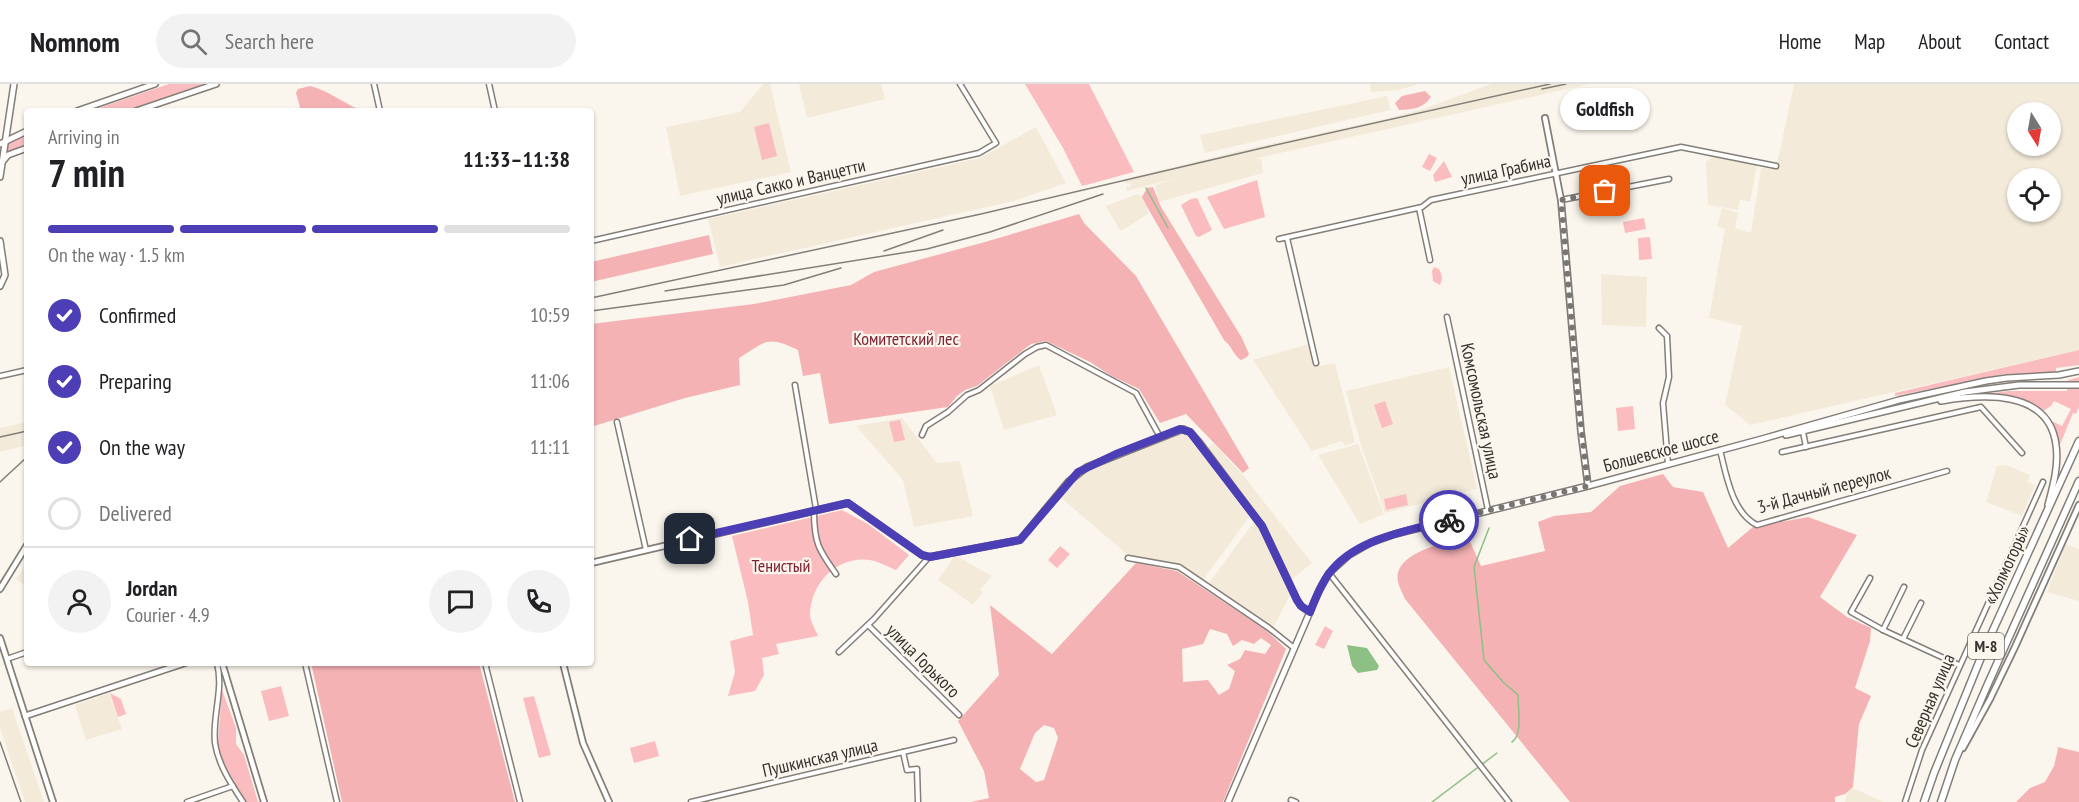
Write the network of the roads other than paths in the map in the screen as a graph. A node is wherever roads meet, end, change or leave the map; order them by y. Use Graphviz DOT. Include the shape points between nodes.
graph roads {
  1 [pos="14,84"];
  2 [pos="155,84"];
  3 [pos="216,84"];
  4 [pos="374,84"];
  5 [pos="489,84"];
  6 [pos="960,84"];
  7 [pos="86,108"];
  8 [pos="145,108"];
  9 [pos="380,108"];
  10 [pos="494,108"];
  11 [pos="1545,118"];
  12 [pos="24,132"];
  13 [pos="2,143"];
  14 [pos="24,149"];
  15 [pos="2,162"];
  16 [pos="1776,166"];
  17 [pos="1556,172"];
  18 [pos="0,177"];
  19 [pos="1669,179"];
  20 [pos="1561,200"];
  21 [pos="1419,208"];
  22 [pos="1287,238"];
  23 [pos="1279,239"];
  24 [pos="594,240"];
  25 [pos="0,241"];
  26 [pos="1430,260"];
  27 [pos="0,268"];
  28 [pos="1,284"];
  29 [pos="1446,317"];
  30 [pos="1659,328"];
  31 [pos="1316,363"];
  32 [pos="24,370"];
  33 [pos="2079,371"];
  34 [pos="0,376"];
  35 [pos="795,385"];
  36 [pos="2079,385"];
  37 [pos="1910,405"];
  38 [pos="617,422"];
  39 [pos="1803,432"];
  40 [pos="922,435"];
  41 [pos="1160,437"];
  42 [pos="1762,439"];
  43 [pos="2079,441"];
  44 [pos="1806,447"];
  45 [pos="1720,450"];
  46 [pos="1782,452"];
  47 [pos="2022,453"];
  48 [pos="1668,464"];
  49 [pos="1947,471"];
  50 [pos="2079,481"];
  51 [pos="2043,482"];
  52 [pos="1588,486"];
  53 [pos="2079,505"];
  54 [pos="815,510"];
  55 [pos="1488,510"];
  56 [pos="2043,522"];
  57 [pos="24,550"];
  58 [pos="646,550"];
  59 [pos="930,557"];
  60 [pos="1128,558"];
  61 [pos="594,561"];
  62 [pos="1329,573"];
  63 [pos="836,574"];
  64 [pos="1870,578"];
  65 [pos="1904,586"];
  66 [pos="0,589"];
  67 [pos="1921,603"];
  68 [pos="1310,612"];
  69 [pos="868,625"];
  70 [pos="1883,630"];
  71 [pos="0,638"];
  72 [pos="1903,639"];
  73 [pos="1294,648"];
  74 [pos="839,652"];
  75 [pos="24,653"];
  76 [pos="6,659"];
  77 [pos="1959,665"];
  78 [pos="176,666"];
  79 [pos="217,666"];
  80 [pos="223,666"];
  81 [pos="306,666"];
  82 [pos="486,666"];
  83 [pos="564,666"];
  84 [pos="227,682"];
  85 [pos="220,684"];
  86 [pos="959,715"];
  87 [pos="25,716"];
  88 [pos="954,740"];
  89 [pos="903,752"];
  90 [pos="1955,760"];
  91 [pos="233,786"];
  92 [pos="1291,800"];
  93 [pos="53,802"];
  94 [pos="187,802"];
  95 [pos="243,802"];
  96 [pos="264,802"];
  97 [pos="337,802"];
  98 [pos="520,802"];
  99 [pos="609,802"];
  100 [pos="691,802"];
  101 [pos="918,802"];
  102 [pos="1228,802"];
  103 [pos="1296,802"];
  104 [pos="1509,802"];
  105 [pos="1905,802"];
  106 [pos="1923,802"];
  107 [pos="1941,802"];
  1 -- 13 [label="main road"];
  2 -- 7 [label="main road"];
  3 -- 8 [label="main road"];
  4 -- 9 [label="street"];
  5 -- 10 [label="street"];
  6 -- 24 [label="street, улица Сакко и Ванцетти" via="996,143 979,153"];
  11 -- 17 [label="street"];
  12 -- 13 [label="main road"];
  13 -- 15 [label="main road"];
  14 -- 15 [label="main road" via="8,155"];
  15 -- 18 [label="main road"];
  16 -- 17 [label="street, улица Грабина" via="1681,147"];
  17 -- 20 [label="street"];
  17 -- 21 [label="street, улица Грабина" via="1431,200"];
  19 -- 20 [label="street"];
  20 -- 52 [label="street"];
  21 -- 22 [label="street, улица Грабина"];
  21 -- 26 [label="street"];
  22 -- 23 [label="street, улица Грабина"];
  22 -- 31 [label="street"];
  25 -- 28 [label="main road" via="5,273"];
  27 -- 28 [label="main road"];
  29 -- 55 [label="street, Комсомольская улица"];
  30 -- 48 [label="street" via="1667,336 1669,377 1663,402"];
  32 -- 34 [label="street"];
  33 -- 42 [label="main road, Болшевское шоссе" via="1942,390"];
  35 -- 54 [label="street"];
  36 -- 37 [label="main road" via="1992,388"];
  37 -- 39 [label="main road"];
  37 -- 56 [label="main road" via="1989,397 2020,401 2036,410 2050,425 2057,448"];
  38 -- 58 [label="street"];
  39 -- 42 [label="main road"];
  39 -- 44 [label="street"];
  40 -- 41 [label="street" via="928,423 1037,346 1047,345 1136,393"];
  41 -- 59 [label="street" via="1078,472 1020,540"];
  41 -- 68 [label="street" via="1180,429 1190,432 1262,526 1297,600"];
  42 -- 45 [label="main road, Болшевское шоссе"];
  43 -- 56 [label="highway, «Холмогоры» / М-8"];
  44 -- 46 [label="street"];
  44 -- 47 [label="street" via="1981,407"];
  45 -- 48 [label="main road, Болшевское шоссе"];
  45 -- 49 [label="street, 3-й Дачный переулок" via="1737,504 1757,525"];
  48 -- 52 [label="main road, Болшевское шоссе"];
  50 -- 90 [label="highway, «Холмогоры» / М-8"];
  51 -- 77 [label="street, Северная улица"];
  52 -- 55 [label="main road, Болшевское шоссе"];
  53 -- 90 [label="street" via="1995,689"];
  54 -- 58 [label="street"];
  54 -- 59 [label="street" via="845,503"];
  54 -- 63 [label="street" via="818,549"];
  55 -- 62 [label="main road, Болшевское шоссе" via="1370,543"];
  56 -- 106 [label="highway, «Холмогоры» / М-8" via="1984,650"];
  57 -- 66 [label="street"];
  58 -- 61 [label="street"];
  59 -- 69 [label="street"];
  60 -- 73 [label="street" via="1179,567"];
  62 -- 68 [label="main road, Болшевское шоссе"];
  62 -- 104 [label="street"];
  64 -- 70 [label="street" via="1851,612"];
  65 -- 70 [label="street"];
  67 -- 72 [label="street"];
  68 -- 73 [label="main road, Болшевское шоссе"];
  69 -- 74 [label="street"];
  69 -- 86 [label="street, улица Горького"];
  70 -- 72 [label="street"];
  71 -- 76 [label="street"];
  72 -- 77 [label="street"];
  73 -- 102 [label="main road, Болшевское шоссе"];
  75 -- 76 [label="street"];
  76 -- 87 [label="street"];
  77 -- 105 [label="street, Северная улица" via="1922,750"];
  78 -- 87 [label="street"];
  79 -- 85 [label="street"];
  80 -- 84 [label="street"];
  81 -- 97 [label="street"];
  82 -- 98 [label="street"];
  83 -- 99 [label="street" via="583,743"];
  84 -- 85 [label="street"];
  84 -- 96 [label="street"];
  85 -- 91 [label="street" via="215,740 220,762"];
  87 -- 93 [label="street"];
  88 -- 89 [label="street, Пушкинская улица"];
  89 -- 100 [label="street, Пушкинская улица"];
  89 -- 101 [label="street" via="907,770 917,769"];
  90 -- 107 [label="highway, «Холмогоры» / М-8"];
  91 -- 94 [label="street"];
  91 -- 95 [label="street"];
  92 -- 103 [label="street"];
}
